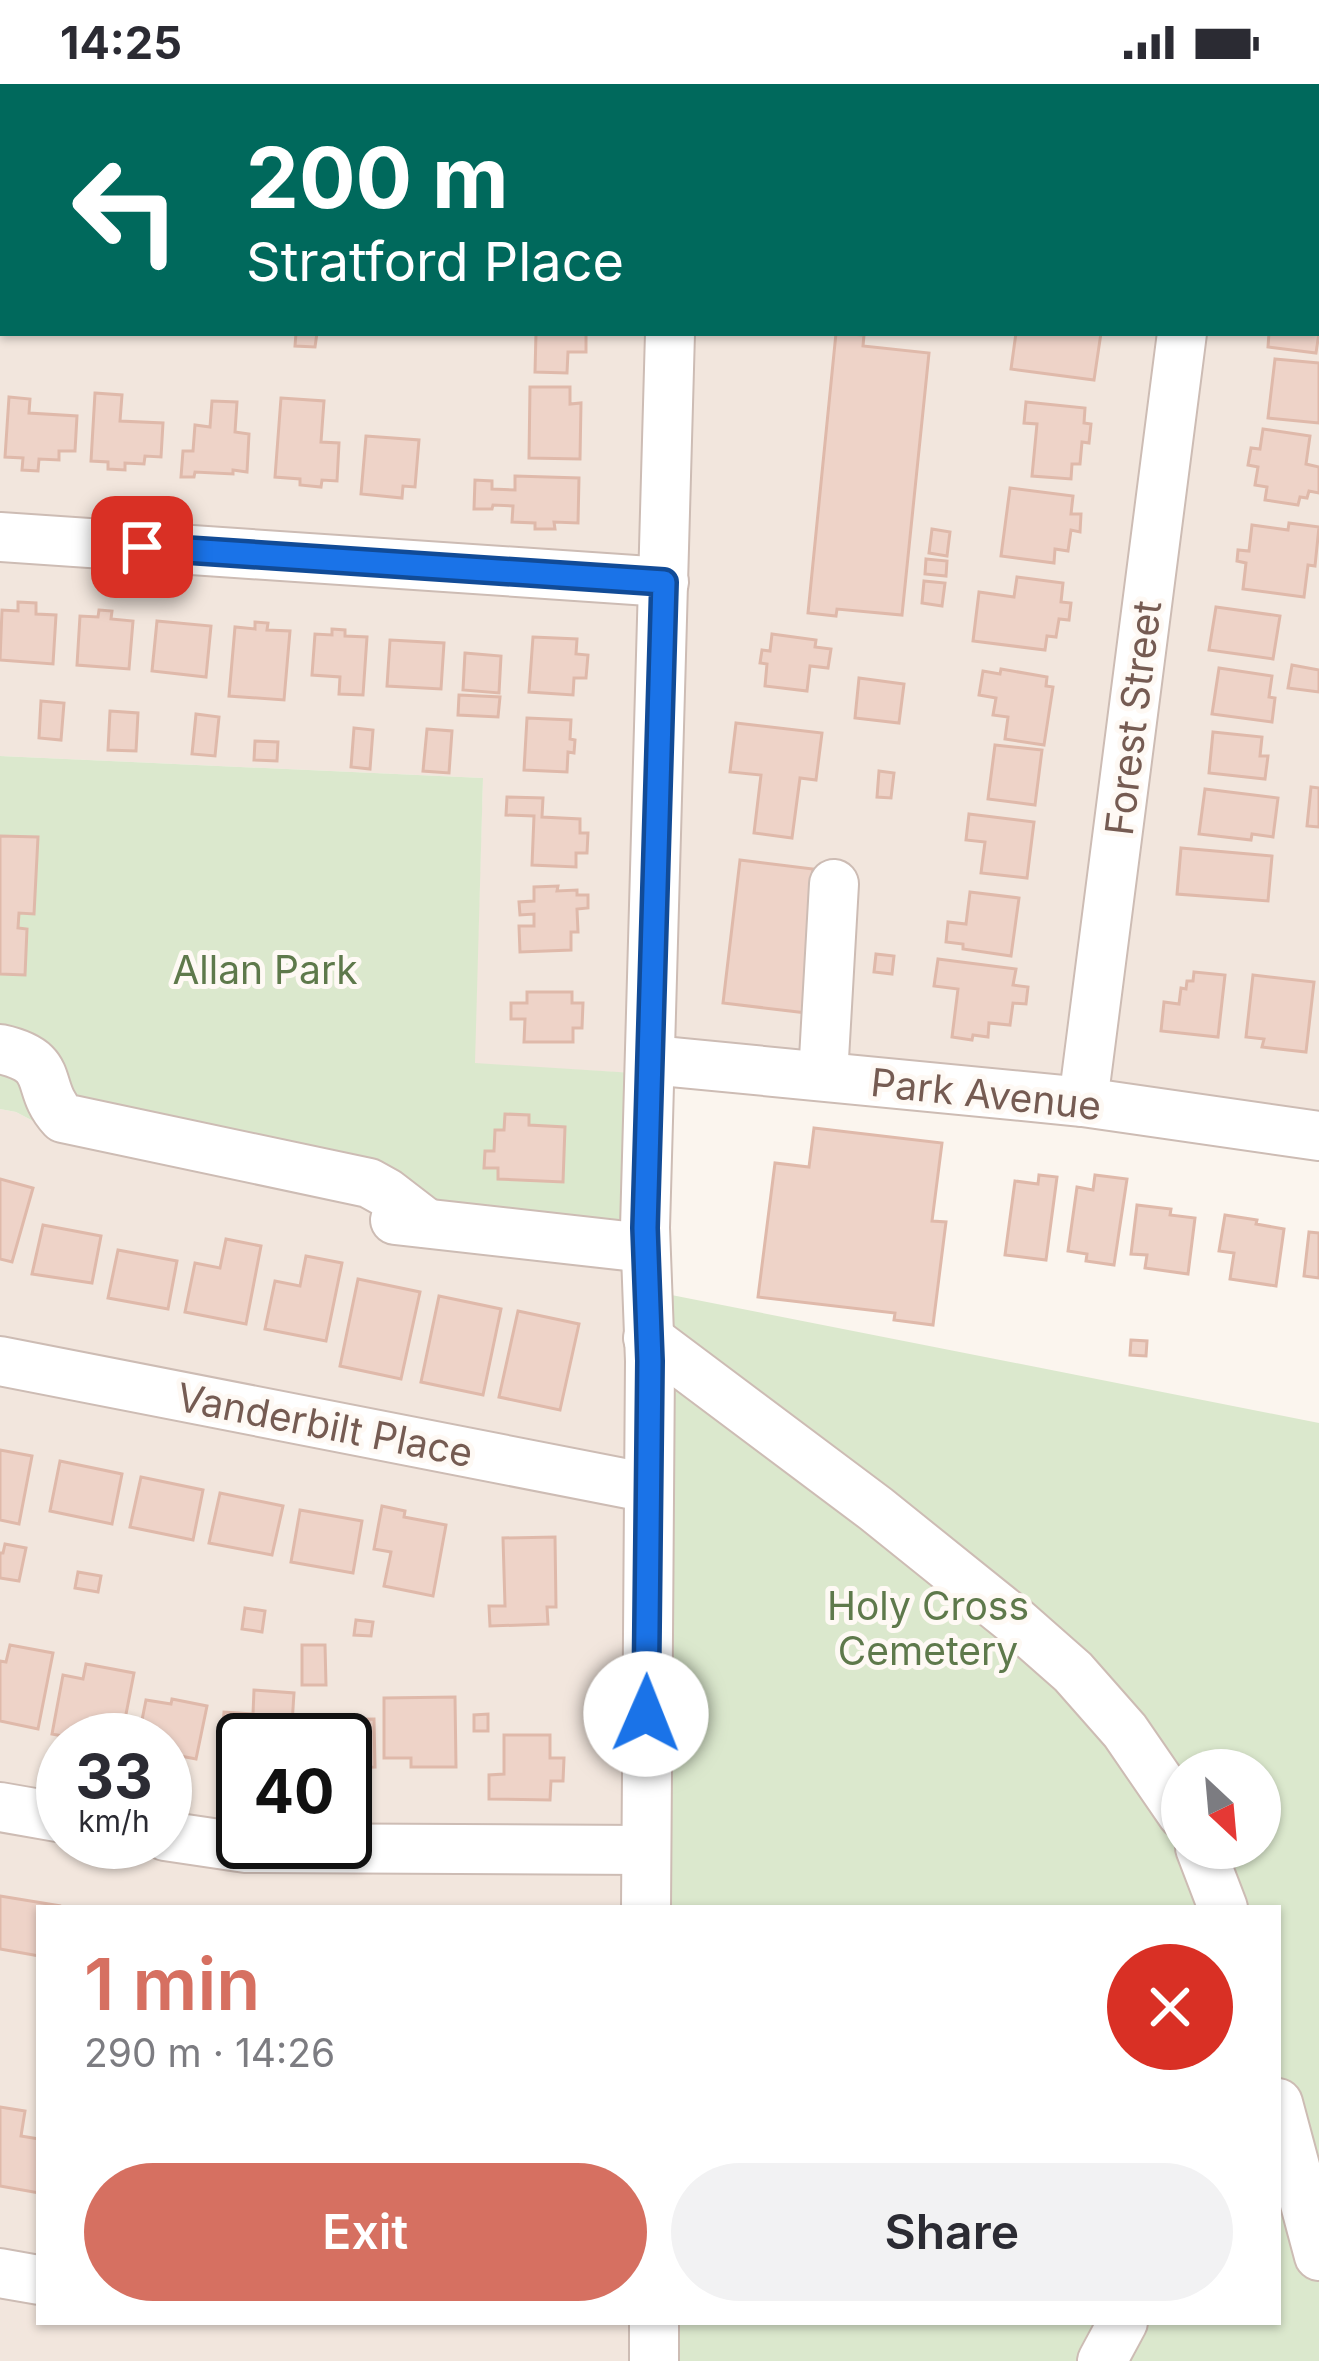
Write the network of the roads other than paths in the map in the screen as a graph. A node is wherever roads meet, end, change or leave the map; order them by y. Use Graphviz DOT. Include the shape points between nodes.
graph roads {
  1 [pos="670,336"];
  2 [pos="1182,336"];
  3 [pos="0,537"];
  4 [pos="664,582"];
  5 [pos="835,884"];
  6 [pos="0,1049"];
  7 [pos="651,1060"];
  8 [pos="823,1076"];
  9 [pos="1083,1102"];
  10 [pos="1319,1136"];
  11 [pos="645,1248"];
  12 [pos="648,1338"];
  13 [pos="0,1361"];
  14 [pos="649,1488"];
  15 [pos="1161,1783"];
  16 [pos="0,1807"];
  17 [pos="36,1813"];
  18 [pos="192,1840"];
  19 [pos="645,1850"];
  20 [pos="1208,1869"];
  21 [pos="646,1905"];
  22 [pos="1222,1905"];
  23 [pos="1290,2115"];
  24 [pos="1319,2256"];
  25 [pos="0,2272"];
  26 [pos="36,2279"];
  27 [pos="654,2325"];
  28 [pos="1121,2325"];
  29 [pos="654,2361"];
  30 [pos="1102,2361"];
  1 -- 4 [label="street"];
  2 -- 9 [label="street, Forest Street"];
  3 -- 4 [label="street"];
  4 -- 7 [label="street"];
  5 -- 8 [label="street"];
  6 -- 11 [label="street" via="35,1063 63,1118 369,1183 410,1222"];
  7 -- 8 [label="street, Park Avenue"];
  7 -- 11 [label="street"];
  8 -- 9 [label="street, Park Avenue"];
  9 -- 10 [label="street, Park Avenue"];
  11 -- 12 [label="street"];
  12 -- 14 [label="street"];
  12 -- 15 [label="street" via="1014,1620 1073,1672"];
  13 -- 14 [label="street, Vanderbilt Place"];
  14 -- 19 [label="street"];
  16 -- 17 [label="street"];
  18 -- 19 [label="street" via="246,1848"];
  19 -- 21 [label="street"];
  20 -- 22 [label="street"];
  23 -- 24 [label="street"];
  25 -- 26 [label="street"];
  27 -- 29 [label="street"];
  28 -- 30 [label="street"];
}
